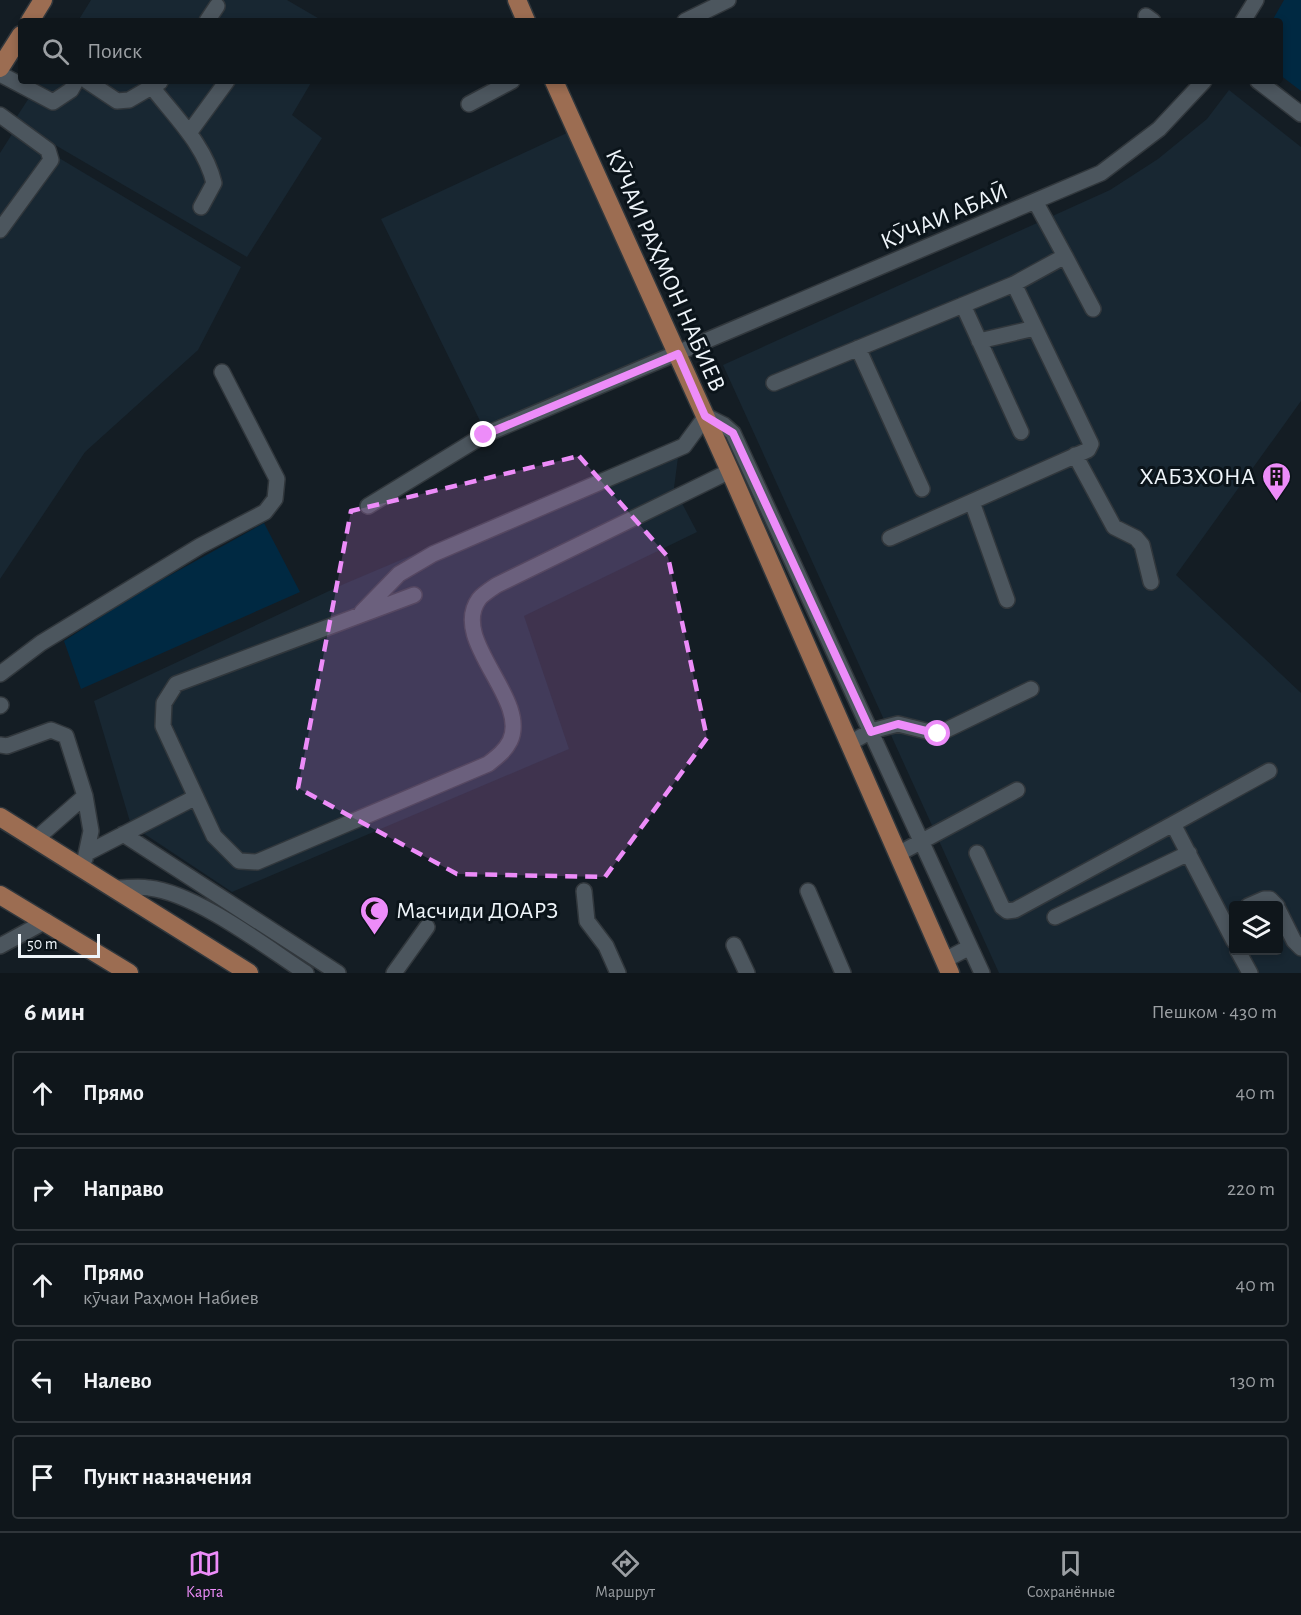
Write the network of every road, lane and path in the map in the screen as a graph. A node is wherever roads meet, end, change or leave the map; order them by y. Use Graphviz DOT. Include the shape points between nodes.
graph roads {
  1 [pos="43,0"];
  2 [pos="517,0"];
  3 [pos="728,0"];
  4 [pos="1256,0"];
  5 [pos="218,6"];
  6 [pos="32,18"];
  7 [pos="209,18"];
  8 [pos="525,18"];
  9 [pos="691,18"];
  10 [pos="1245,18"];
  11 [pos="18,40"];
  12 [pos="0,68"];
  13 [pos="0,74"];
  14 [pos="18,84"];
  15 [pos="19,84"];
  16 [pos="74,84"];
  17 [pos="92,84"];
  18 [pos="156,84"];
  19 [pos="225,84"];
  20 [pos="506,84"];
  21 [pos="558,84"];
  22 [pos="1201,84"];
  23 [pos="1262,84"];
  24 [pos="469,104"];
  25 [pos="1301,114"];
  26 [pos="0,116"];
  27 [pos="189,133"];
  28 [pos="1035,201"];
  29 [pos="201,207"];
  30 [pos="0,230"];
  31 [pos="1065,256"];
  32 [pos="1014,284"];
  33 [pos="963,305"];
  34 [pos="1093,309"];
  35 [pos="1035,328"];
  36 [pos="979,341"];
  37 [pos="858,348"];
  38 [pos="678,354"];
  39 [pos="222,372"];
  40 [pos="774,383"];
  41 [pos="705,416"];
  42 [pos="1021,432"];
  43 [pos="1075,455"];
  44 [pos="730,471"];
  45 [pos="922,489"];
  46 [pos="972,502"];
  47 [pos="368,506"];
  48 [pos="890,538"];
  49 [pos="1151,582"];
  50 [pos="414,595"];
  51 [pos="1007,600"];
  52 [pos="358,616"];
  53 [pos="830,645"];
  54 [pos="810,653"];
  55 [pos="0,674"];
  56 [pos="1031,689"];
  57 [pos="871,732"];
  58 [pos="850,743"];
  59 [pos="0,745"];
  60 [pos="1269,771"];
  61 [pos="1017,790"];
  62 [pos="85,796"];
  63 [pos="196,797"];
  64 [pos="0,817"];
  65 [pos="1173,824"];
  66 [pos="123,834"];
  67 [pos="36,839"];
  68 [pos="922,842"];
  69 [pos="977,853"];
  70 [pos="1189,853"];
  71 [pos="898,854"];
  72 [pos="84,860"];
  73 [pos="117,888"];
  74 [pos="584,891"];
  75 [pos="808,891"];
  76 [pos="0,895"];
  77 [pos="1227,914"];
  78 [pos="1055,917"];
  79 [pos="1283,918"];
  80 [pos="46,921"];
  81 [pos="427,927"];
  82 [pos="734,945"];
  83 [pos="0,946"];
  84 [pos="970,947"];
  85 [pos="1301,948"];
  86 [pos="1240,955"];
  87 [pos="226,966"];
  88 [pos="948,967"];
  89 [pos="129,973"];
  90 [pos="249,973"];
  91 [pos="306,973"];
  92 [pos="338,973"];
  93 [pos="394,973"];
  94 [pos="618,973"];
  95 [pos="747,973"];
  96 [pos="843,973"];
  97 [pos="982,973"];
  98 [pos="1250,973"];
  1 -- 6 [label="main road"];
  2 -- 8 [label="main road"];
  3 -- 9 [label="street"];
  4 -- 10 [label="street"];
  5 -- 7 [label="street"];
  11 -- 12 [label="main road"];
  13 -- 14 [label="street"];
  15 -- 16 [label="street" via="52,102"];
  17 -- 18 [label="street" via="117,101 129,100"];
  18 -- 27 [label="street"];
  19 -- 27 [label="street"];
  20 -- 24 [label="street"];
  21 -- 38 [label="main road, КӮЧАИ РАҲМОН НАБИЕВ"];
  22 -- 28 [label="street, КӮЧАИ АБАӢ" via="1160,129 1101,173"];
  23 -- 25 [label="street"];
  26 -- 30 [label="street" via="48,150 51,160"];
  27 -- 29 [label="street" via="202,152 214,183"];
  28 -- 31 [label="street"];
  28 -- 38 [label="street, КӮЧАИ АБАӢ"];
  31 -- 32 [label="street"];
  31 -- 34 [label="street"];
  32 -- 33 [label="street"];
  32 -- 35 [label="street"];
  33 -- 36 [label="street"];
  33 -- 37 [label="street"];
  35 -- 36 [label="street"];
  35 -- 43 [label="street" via="1091,444 1088,450"];
  36 -- 42 [label="street"];
  37 -- 40 [label="street"];
  37 -- 45 [label="street"];
  38 -- 41 [label="main road, КӮЧАИ РАҲМОН НАБИЕВ"];
  38 -- 47 [label="street, КӮЧАИ АБАӢ" via="484,435"];
  39 -- 55 [label="street" via="277,479 275,499 265,512 200,546 41,643"];
  41 -- 44 [label="main road, КӮЧАИ РАҲМОН НАБИЕВ"];
  41 -- 52 [label="street" via="684,446 433,554 399,574"];
  41 -- 53 [label="street" via="733,433"];
  43 -- 46 [label="street"];
  43 -- 49 [label="street" via="1114,527 1142,545"];
  44 -- 54 [label="main road, КӮЧАИ РАҲМОН НАБИЕВ"];
  44 -- 63 [label="street" via="497,585 478,600 472,619 475,636 513,721 511,739 488,764 256,862 239,861 226,850 214,836"];
  46 -- 48 [label="street"];
  46 -- 51 [label="street"];
  50 -- 52 [label="street"];
  52 -- 63 [label="street" via="176,684 164,703 163,726"];
  53 -- 54 [label="street"];
  53 -- 57 [label="street"];
  54 -- 58 [label="main road, КӮЧАИ РАҲМОН НАБИЕВ"];
  56 -- 57 [label="street" via="938,734 898,724"];
  57 -- 58 [label="street"];
  57 -- 68 [label="street"];
  58 -- 71 [label="main road, КӮЧАИ РАҲМОН НАБИЕВ"];
  59 -- 62 [label="street" via="51,730 66,736"];
  60 -- 65 [label="street"];
  61 -- 68 [label="street"];
  62 -- 67 [label="street"];
  62 -- 72 [label="street" via="91,831"];
  63 -- 66 [label="street"];
  64 -- 67 [label="main road"];
  65 -- 69 [label="street" via="1015,910 1002,907"];
  65 -- 70 [label="street"];
  66 -- 72 [label="street"];
  66 -- 92 [label="street"];
  67 -- 72 [label="main road"];
  68 -- 71 [label="street"];
  68 -- 84 [label="street"];
  70 -- 77 [label="street"];
  70 -- 78 [label="street"];
  71 -- 88 [label="main road, КӮЧАИ РАҲМОН НАБИЕВ"];
  72 -- 73 [label="main road"];
  73 -- 87 [label="main road"];
  73 -- 91 [label="street" via="149,887 183,898"];
  74 -- 94 [label="street" via="587,921 606,945"];
  75 -- 96 [label="street"];
  76 -- 80 [label="main road"];
  79 -- 85 [label="street"];
  80 -- 83 [label="street"];
  80 -- 89 [label="main road"];
  81 -- 93 [label="street"];
  82 -- 95 [label="street"];
  84 -- 88 [label="street"];
  84 -- 97 [label="street"];
  86 -- 98 [label="street"];
  87 -- 90 [label="main road"];
}
